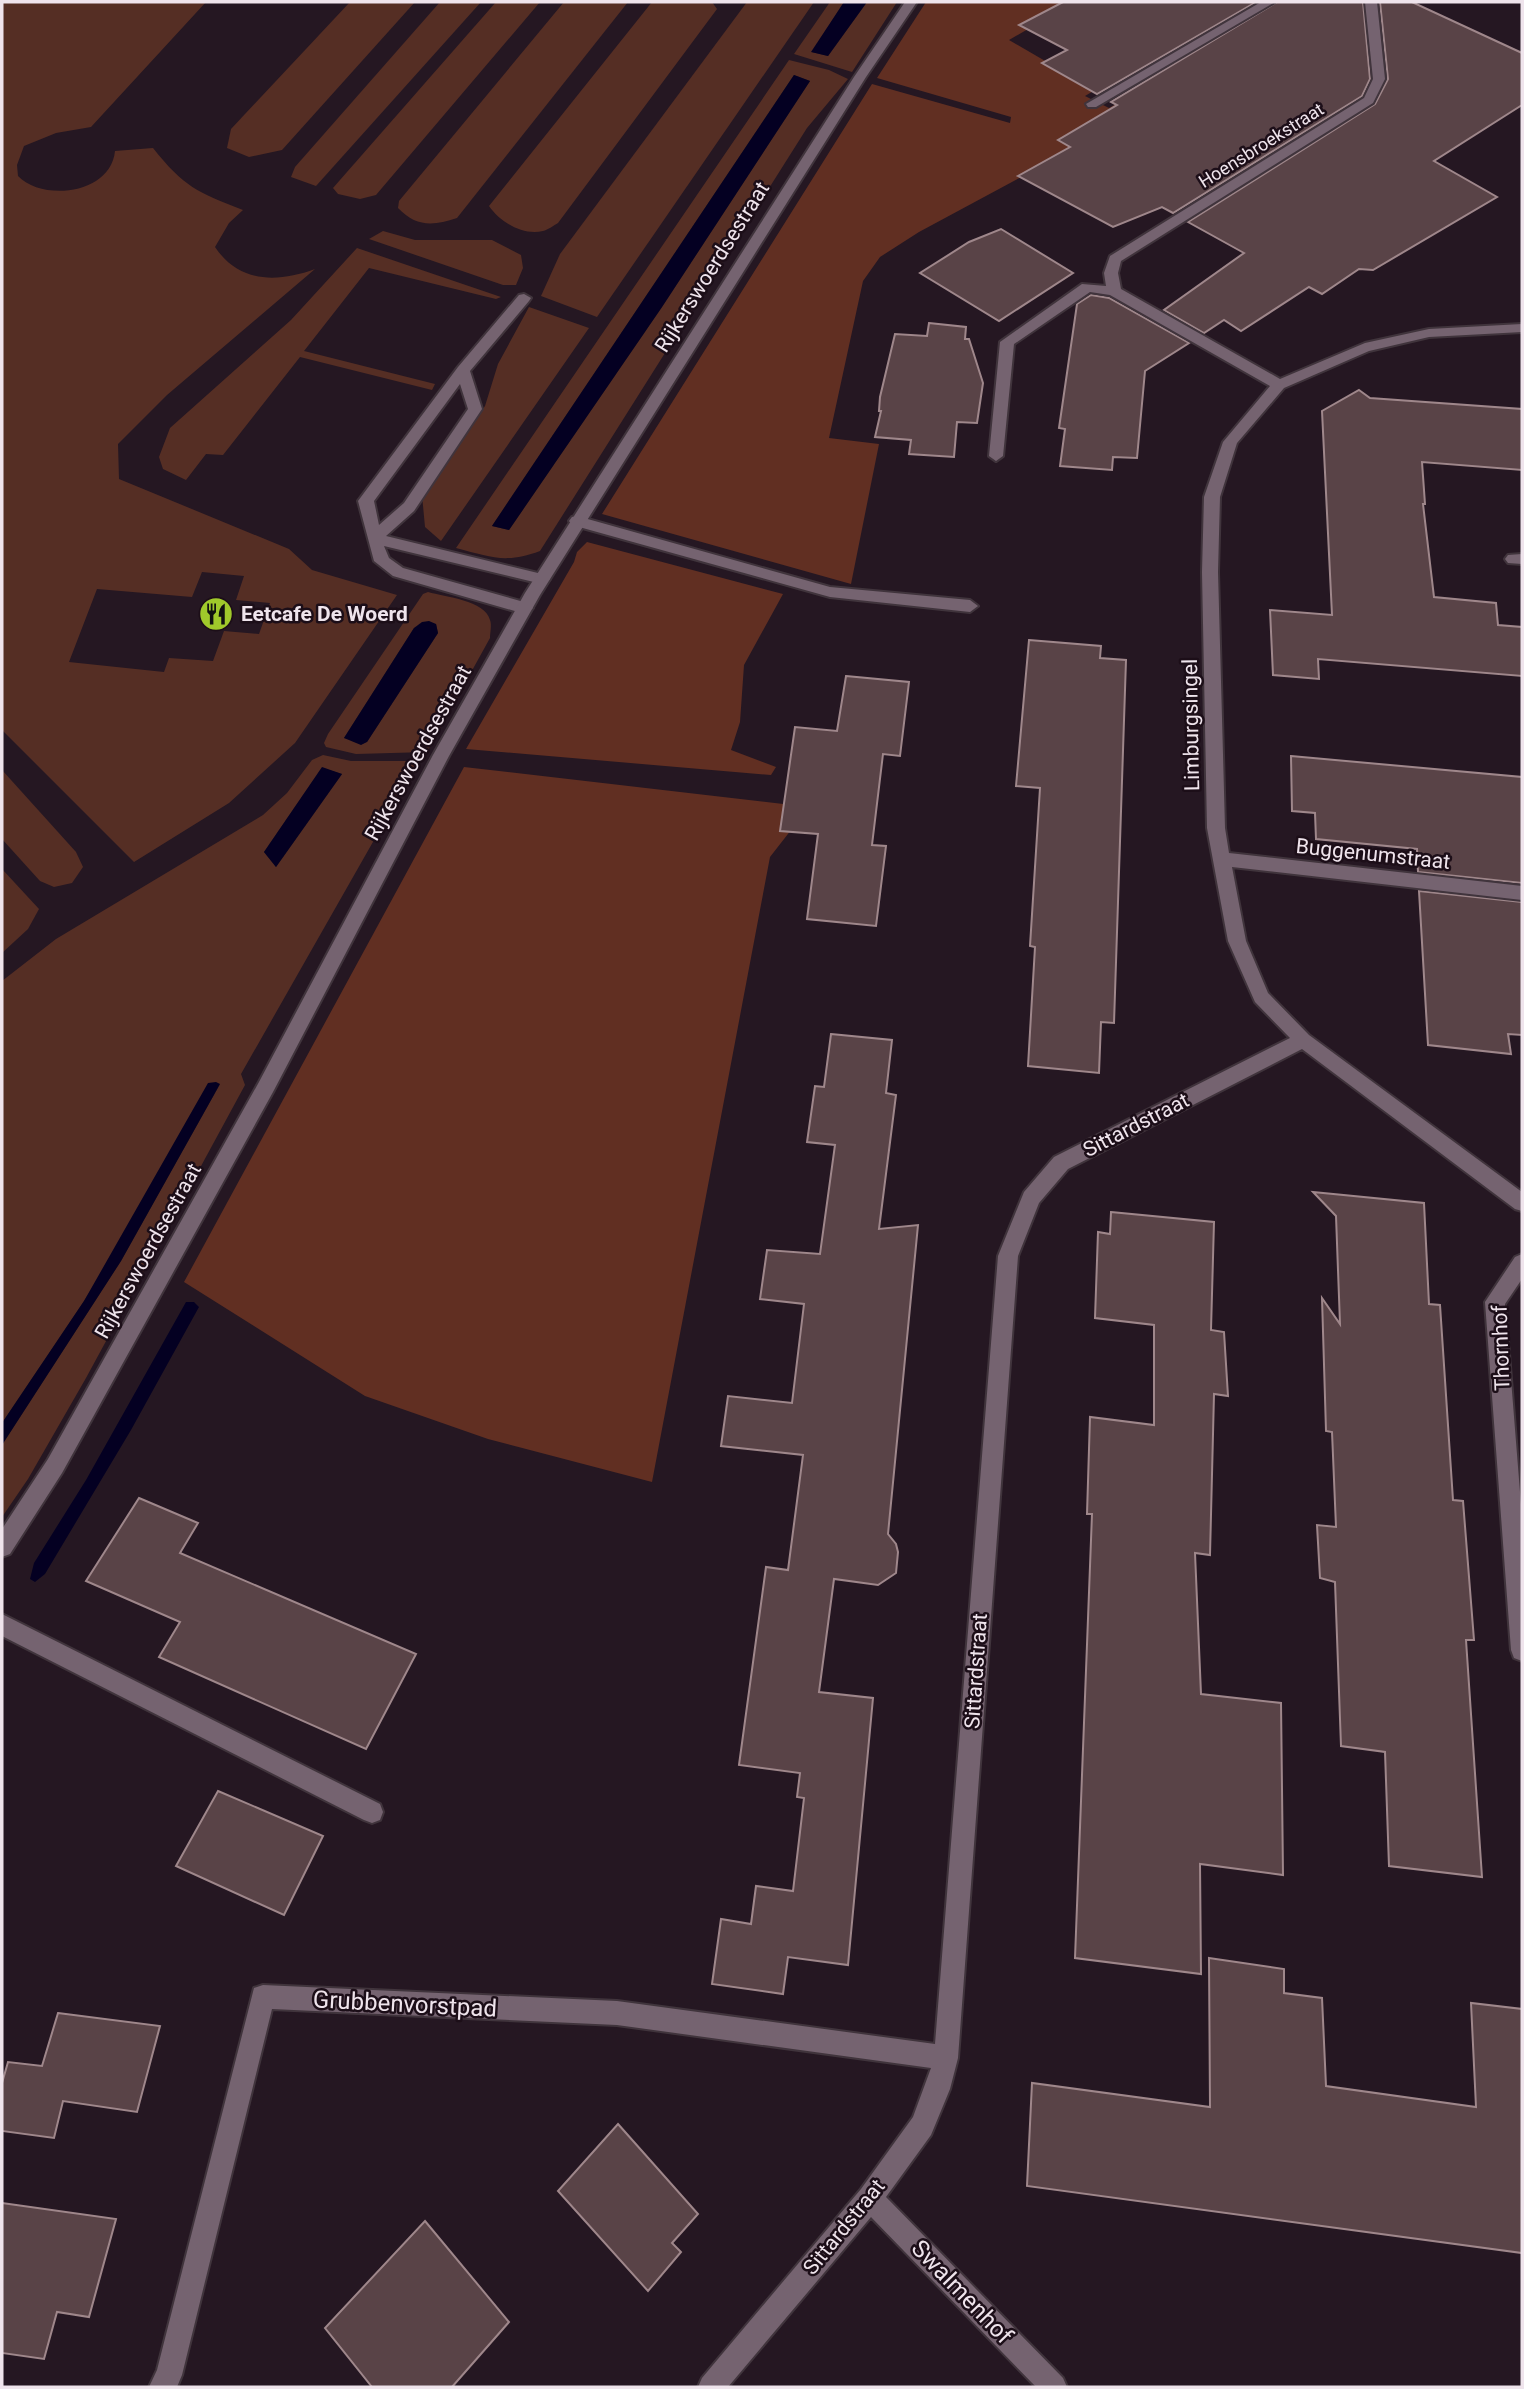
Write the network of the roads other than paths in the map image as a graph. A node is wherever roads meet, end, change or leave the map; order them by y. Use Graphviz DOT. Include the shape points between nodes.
graph roads {
  1 [pos="911,2"];
  2 [pos="1269,2"];
  3 [pos="1371,2"];
  4 [pos="1092,104"];
  5 [pos="1114,291"];
  6 [pos="524,298"];
  7 [pos="1522,328"];
  8 [pos="464,370"];
  9 [pos="1279,385"];
  10 [pos="996,456"];
  11 [pos="578,521"];
  12 [pos="374,538"];
  13 [pos="542,579"];
  14 [pos="970,606"];
  15 [pos="524,608"];
  16 [pos="1220,859"];
  17 [pos="1522,893"];
  18 [pos="1303,1040"];
  19 [pos="1522,1203"];
  20 [pos="1522,1263"];
  21 [pos="2,1547"];
  22 [pos="2,1626"];
  23 [pos="1522,1650"];
  24 [pos="372,1811"];
  25 [pos="946,2058"];
  26 [pos="870,2198"];
  27 [pos="162,2387"];
  28 [pos="711,2387"];
  29 [pos="1054,2387"];
  1 -- 11 [label="street, Rijkerswoerdsestraat"];
  2 -- 4 [label="street"];
  3 -- 5 [label="street, Hoensbroekstraat" via="1379,79 1369,100 1115,258 1111,273"];
  5 -- 9 [label="street"];
  5 -- 10 [label="street" via="1087,287 1007,342"];
  6 -- 8 [label="street"];
  7 -- 9 [label="street, Limburgsingel" via="1429,333 1378,344"];
  8 -- 12 [label="street" via="366,501"];
  8 -- 12 [label="street" via="475,409 409,507"];
  9 -- 16 [label="street, Limburgsingel" via="1230,442 1212,497 1210,585"];
  11 -- 13 [label="street, Rijkerswoerdsestraat"];
  11 -- 14 [label="street" via="830,592"];
  12 -- 13 [label="street"];
  12 -- 15 [label="street" via="382,561 398,572"];
  13 -- 15 [label="street, Rijkerswoerdsestraat"];
  15 -- 21 [label="street, Rijkerswoerdsestraat" via="440,755 266,1087 69,1441"];
  16 -- 17 [label="street, Buggenumstraat"];
  16 -- 18 [label="street, Limburgsingel" via="1237,941 1261,997"];
  18 -- 19 [label="street, Limburgsingel"];
  18 -- 25 [label="street, Sittardstraat" via="1061,1163 1031,1198 1008,1256"];
  20 -- 23 [label="street, Thornhof" via="1495,1302"];
  22 -- 24 [label="street"];
  25 -- 26 [label="street, Sittardstraat" via="922,2126"];
  25 -- 27 [label="street, Grubbenvorstpad" via="617,2013 263,1997 169,2375"];
  26 -- 28 [label="street, Sittardstraat"];
  26 -- 29 [label="street, Swalmenhof"];
}
